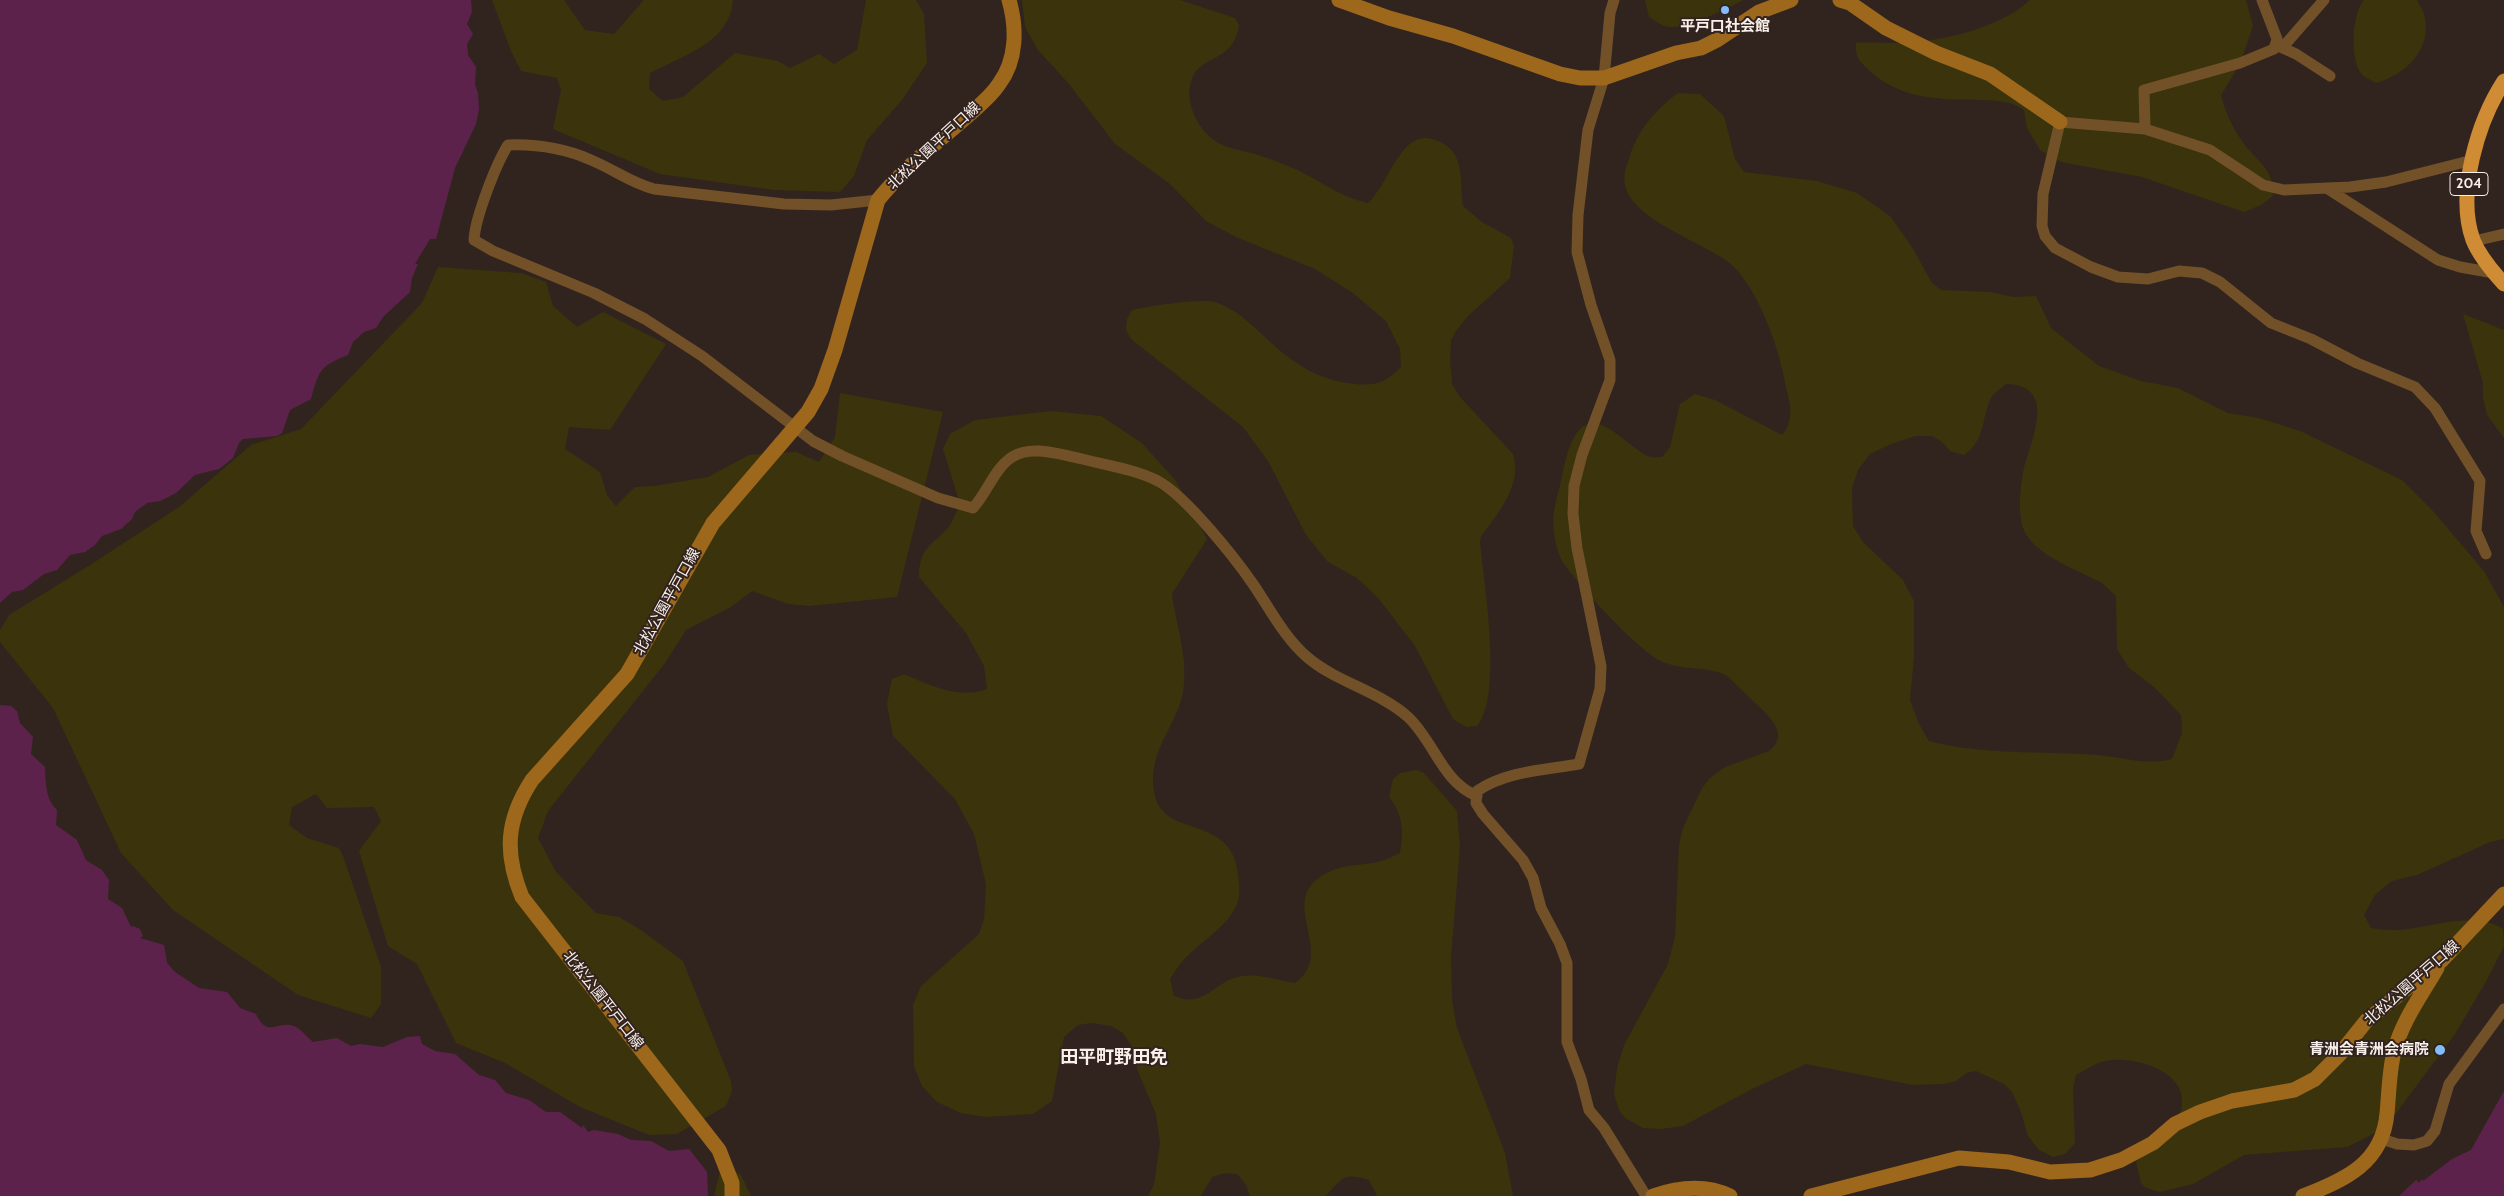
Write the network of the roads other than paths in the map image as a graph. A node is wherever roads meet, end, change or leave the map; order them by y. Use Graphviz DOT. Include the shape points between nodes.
graph roads {
  1 [pos="1009,0"];
  2 [pos="1339,0"];
  3 [pos="1614,0"];
  4 [pos="1791,0"];
  5 [pos="1840,0"];
  6 [pos="2262,0"];
  7 [pos="2324,0"];
  8 [pos="2280,46"];
  9 [pos="2330,76"];
  10 [pos="1604,78"];
  11 [pos="2504,81"];
  12 [pos="2060,122"];
  13 [pos="2145,129"];
  14 [pos="2473,160"];
  15 [pos="2328,189"];
  16 [pos="878,200"];
  17 [pos="2504,234"];
  18 [pos="2474,241"];
  19 [pos="2499,279"];
  20 [pos="796,428"];
  21 [pos="2486,554"];
  22 [pos="1476,796"];
  23 [pos="2504,894"];
  24 [pos="2441,961"];
  25 [pos="2504,1009"];
  26 [pos="2382,1139"];
  27 [pos="732,1196"];
  28 [pos="1646,1196"];
  29 [pos="1653,1196"];
  30 [pos="1730,1196"];
  31 [pos="1812,1196"];
  32 [pos="2303,1196"];
  1 -- 16 [label="main road, 北松公園平戸口線" via="1014,15 1013,53 999,84 893,182"];
  2 -- 10 [label="main road" via="1560,74"];
  3 -- 10 [label="street"];
  4 -- 10 [label="main road" via="1759,12 1701,48 1676,52"];
  5 -- 12 [label="main road" via="1936,53 1990,74"];
  6 -- 8 [label="street"];
  7 -- 8 [label="street"];
  8 -- 9 [label="street"];
  8 -- 13 [label="street" via="2240,63 2144,90"];
  10 -- 22 [label="street" via="1588,130 1577,252 1610,360 1610,380 1582,456 1574,486 1573,514 1600,657 1600,689 1579,764 1523,773 1489,783 1477,791"];
  11 -- 14 [label="highway, 204" via="2484,119"];
  12 -- 13 [label="street"];
  12 -- 21 [label="street" via="2043,194 2042,226 2045,236 2055,248 2118,277 2148,279 2179,271 2202,273 2220,282 2272,323 2415,387 2435,408 2480,481 2476,531"];
  13 -- 15 [label="street" via="2210,150 2263,185 2284,190"];
  14 -- 15 [label="street" via="2386,182"];
  14 -- 18 [label="highway, 204" via="2468,206"];
  15 -- 19 [label="street" via="2438,260"];
  16 -- 20 [label="main road, 北松公園平戸口線" via="821,389"];
  16 -- 20 [label="street" via="830,205 784,204 654,189 639,185 591,160 528,144 508,145 490,185 474,231 474,240 645,319 702,356"];
  17 -- 18 [label="street"];
  18 -- 19 [label="highway, 204"];
  20 -- 22 [label="street" via="842,456 938,498 973,508 996,474 1022,452 1052,452 1158,481 1172,491 1225,547 1308,658 1408,717 1454,780"];
  20 -- 27 [label="main road, 北松公園平戸口線" via="713,522 627,674 532,780 513,817 509,851 512,873 522,897 720,1150 732,1183"];
  22 -- 28 [label="street" via="1482,814 1523,860 1533,878 1541,908 1567,963 1567,1042 1589,1110 1604,1128"];
  23 -- 24 [label="main road, 北松公園平戸口線"];
  24 -- 26 [label="main road" via="2407,1016 2396,1047"];
  24 -- 31 [label="main road, 北松公園平戸口線" via="2367,1020 2315,1079 2294,1090 2232,1101 2200,1112 2175,1124 2153,1143 2121,1160 2090,1170 2050,1172 2009,1162 1959,1158"];
  25 -- 26 [label="street" via="2449,1084 2435,1131 2427,1141 2414,1145"];
  26 -- 32 [label="main road" via="2357,1170"];
  29 -- 30 [label="main road" via="1691,1188 1716,1189"];
}
